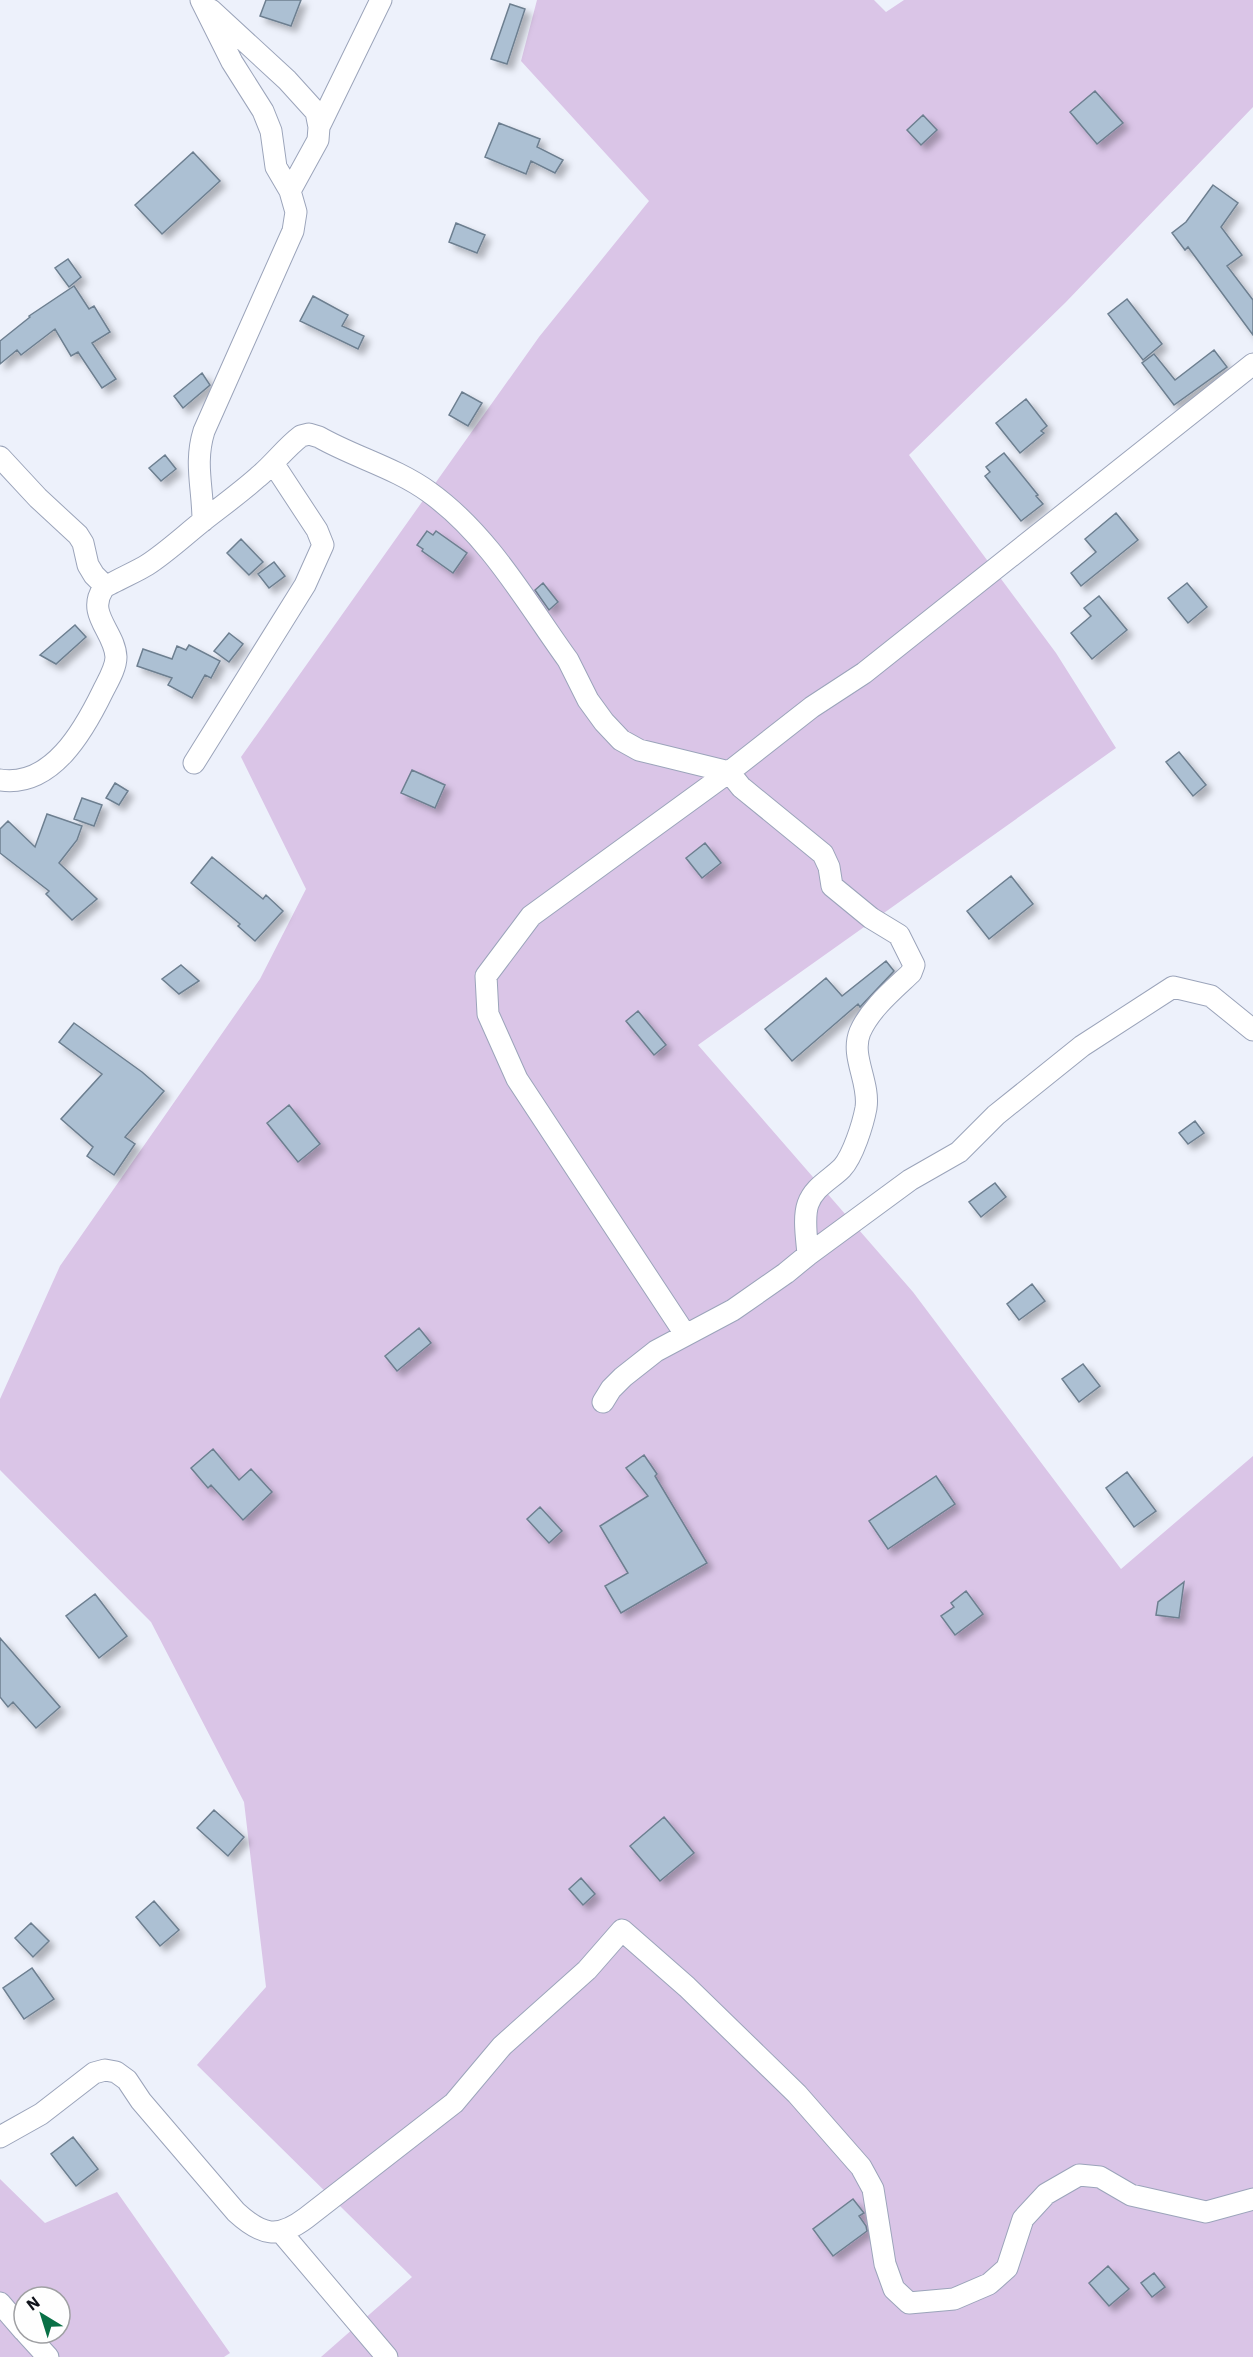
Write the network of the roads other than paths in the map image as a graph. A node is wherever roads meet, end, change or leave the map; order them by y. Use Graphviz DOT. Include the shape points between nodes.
graph roads {
  1 [pos="381,0"];
  2 [pos="202,2"];
  3 [pos="319,127"];
  4 [pos="290,191"];
  5 [pos="1253,364"];
  6 [pos="0,457"];
  7 [pos="273,463"];
  8 [pos="203,493"];
  9 [pos="225,504"];
  10 [pos="203,520"];
  11 [pos="105,586"];
  12 [pos="194,763"];
  13 [pos="729,772"];
  14 [pos="0,780"];
  15 [pos="1253,1030"];
  16 [pos="808,1255"];
  17 [pos="685,1334"];
  18 [pos="603,1402"];
  19 [pos="0,2137"];
  20 [pos="1253,2199"];
  21 [pos="281,2232"];
  22 [pos="0,2303"];
  23 [pos="12,2317"];
  24 [pos="37,2345"];
  25 [pos="48,2357"];
  26 [pos="387,2357"];
  1 -- 3 [label="street"];
  2 -- 3 [label="street" via="287,80 316,112"];
  2 -- 4 [label="street" via="232,62 263,111 271,131 276,167"];
  3 -- 4 [label="street" via="318,140"];
  4 -- 8 [label="street" via="296,212 293,231 199,448 198,471"];
  5 -- 13 [label="street" via="864,673 812,707"];
  6 -- 11 [label="street" via="78,535 88,565"];
  7 -- 9 [label="street"];
  7 -- 12 [label="street" via="323,545 305,585"];
  7 -- 13 [label="street" via="292,443 309,434 414,482 483,541 568,660 599,715 621,740 639,750"];
  8 -- 9 [label="street"];
  8 -- 10 [label="street"];
  9 -- 10 [label="street"];
  10 -- 11 [label="street" via="132,575"];
  11 -- 14 [label="street" via="98,598 98,614 116,657 89,720 72,745 52,764 31,777 12,782"];
  13 -- 16 [label="street" via="741,787 823,854 832,886 898,934 914,965 858,1035 856,1050 868,1092 866,1110 843,1167 812,1195 806,1207"];
  13 -- 17 [label="street" via="531,916 486,976 488,1014 517,1079"];
  15 -- 16 [label="street" via="1211,996 1173,987 1082,1046 996,1115 960,1152 910,1180"];
  16 -- 17 [label="street" via="733,1310"];
  17 -- 18 [label="street" via="623,1377"];
  19 -- 21 [label="street" via="41,2114 94,2073 116,2072 127,2080 236,2212 265,2232"];
  20 -- 21 [label="street" via="1206,2212 1131,2194 1100,2177 1079,2175 1046,2194 1023,2220 1007,2268 989,2284 954,2299 909,2303 894,2289 885,2264 873,2189 861,2167 797,2094 622,1930 587,1970 502,2046 454,2103 306,2218"];
  21 -- 26 [label="street"];
  22 -- 23 [label="street"];
  24 -- 25 [label="street"];
}
